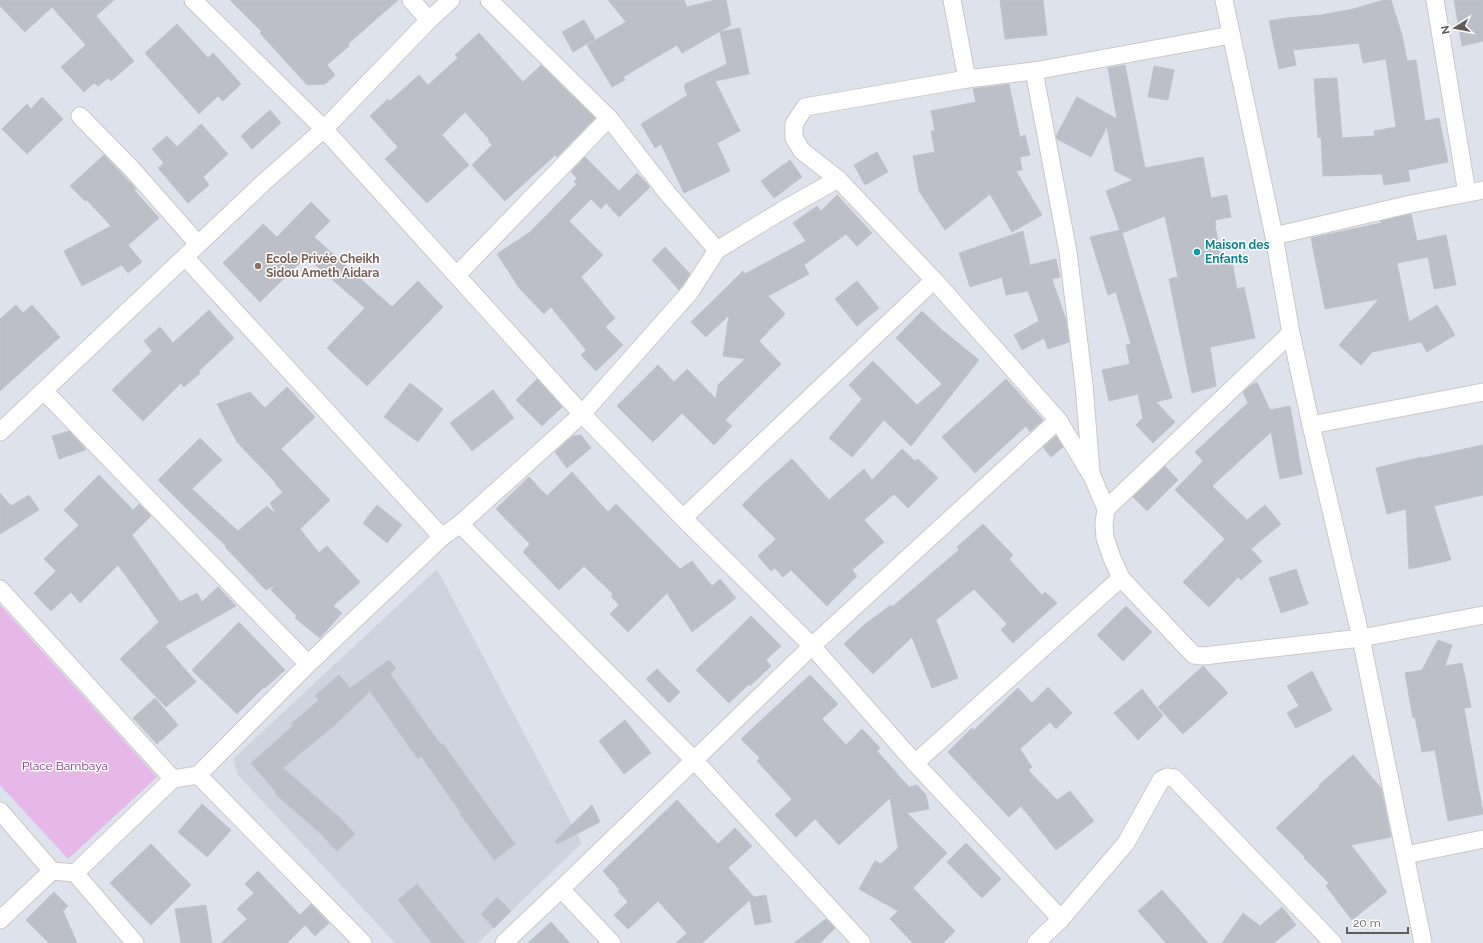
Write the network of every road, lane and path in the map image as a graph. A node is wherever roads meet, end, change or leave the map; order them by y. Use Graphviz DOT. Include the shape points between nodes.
graph roads {
  1 [pos="193,0"];
  2 [pos="411,0"];
  3 [pos="452,0"];
  4 [pos="489,0"];
  5 [pos="952,0"];
  6 [pos="1224,0"];
  7 [pos="1435,0"];
  8 [pos="429,20"];
  9 [pos="1231,35"];
  10 [pos="1034,71"];
  11 [pos="967,79"];
  12 [pos="80,116"];
  13 [pos="609,118"];
  14 [pos="324,129"];
  15 [pos="838,179"];
  16 [pos="1475,191"];
  17 [pos="1274,236"];
  18 [pos="198,244"];
  19 [pos="717,250"];
  20 [pos="185,257"];
  21 [pos="457,275"];
  22 [pos="934,280"];
  23 [pos="1291,333"];
  24 [pos="44,391"];
  25 [pos="1483,392"];
  26 [pos="582,414"];
  27 [pos="1058,420"];
  28 [pos="1311,425"];
  29 [pos="0,432"];
  30 [pos="1092,476"];
  31 [pos="1106,509"];
  32 [pos="683,518"];
  33 [pos="460,524"];
  34 [pos="442,537"];
  35 [pos="1121,578"];
  36 [pos="0,589"];
  37 [pos="1483,615"];
  38 [pos="1361,638"];
  39 [pos="812,646"];
  40 [pos="308,664"];
  41 [pos="694,760"];
  42 [pos="915,763"];
  43 [pos="198,775"];
  44 [pos="173,779"];
  45 [pos="0,811"];
  46 [pos="1483,839"];
  47 [pos="1406,855"];
  48 [pos="52,871"];
  49 [pos="75,873"];
  50 [pos="561,889"];
  51 [pos="1061,919"];
  52 [pos="0,920"];
  53 [pos="135,943"];
  54 [pos="363,943"];
  55 [pos="504,943"];
  56 [pos="612,943"];
  57 [pos="862,943"];
  58 [pos="1036,943"];
  59 [pos="1333,943"];
  60 [pos="1423,943"];
  1 -- 14 [label="street"];
  2 -- 8 [label="street"];
  3 -- 8 [label="street"];
  4 -- 13 [label="street"];
  5 -- 11 [label="street"];
  6 -- 9 [label="street"];
  7 -- 16 [label="street"];
  8 -- 14 [label="street"];
  9 -- 10 [label="street"];
  9 -- 17 [label="street"];
  10 -- 11 [label="street"];
  10 -- 30 [label="street" via="1068,252"];
  11 -- 15 [label="street" via="805,107 794,124 794,138 802,151"];
  12 -- 18 [label="street"];
  13 -- 19 [label="street" via="668,194"];
  13 -- 21 [label="street"];
  14 -- 18 [label="street"];
  14 -- 21 [label="street"];
  15 -- 19 [label="street"];
  15 -- 22 [label="street"];
  16 -- 17 [label="street"];
  17 -- 23 [label="street"];
  18 -- 20 [label="street"];
  19 -- 26 [label="street" via="690,292"];
  20 -- 24 [label="street"];
  20 -- 34 [label="street"];
  21 -- 26 [label="street"];
  22 -- 27 [label="street"];
  22 -- 32 [label="street"];
  23 -- 28 [label="street"];
  23 -- 31 [label="street"];
  24 -- 29 [label="street"];
  24 -- 40 [label="street"];
  25 -- 28 [label="street"];
  26 -- 32 [label="street"];
  26 -- 33 [label="street"];
  27 -- 30 [label="street"];
  27 -- 39 [label="street"];
  28 -- 38 [label="street"];
  30 -- 31 [label="street"];
  31 -- 35 [label="street" via="1105,538"];
  32 -- 39 [label="street"];
  33 -- 34 [label="street"];
  33 -- 41 [label="street"];
  34 -- 40 [label="street"];
  35 -- 38 [label="street" via="1194,655"];
  35 -- 42 [label="street"];
  36 -- 44 [label="street"];
  37 -- 38 [label="street"];
  38 -- 47 [label="street"];
  39 -- 41 [label="street"];
  39 -- 42 [label="street"];
  40 -- 43 [label="street"];
  41 -- 50 [label="street"];
  41 -- 57 [label="street"];
  42 -- 51 [label="street"];
  43 -- 44 [label="street"];
  43 -- 54 [label="street"];
  44 -- 49 [label="street"];
  45 -- 48 [label="street"];
  46 -- 47 [label="street"];
  47 -- 60 [label="street"];
  48 -- 49 [label="street"];
  48 -- 52 [label="street"];
  49 -- 53 [label="street"];
  50 -- 55 [label="street"];
  50 -- 56 [label="street"];
  51 -- 58 [label="street"];
  51 -- 59 [label="street" via="1126,843 1161,780 1174,778"];
}
